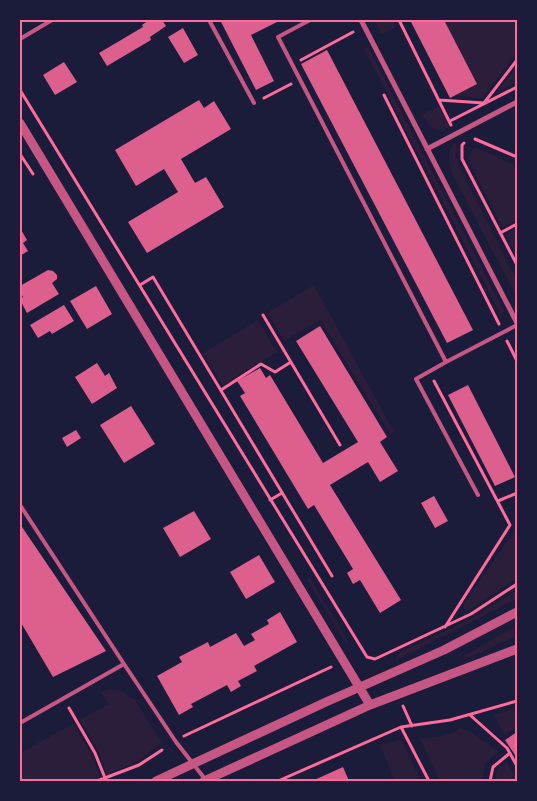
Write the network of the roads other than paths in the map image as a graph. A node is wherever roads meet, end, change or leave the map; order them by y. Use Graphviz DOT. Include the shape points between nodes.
graph roads {
  1 [pos="52,20"];
  2 [pos="209,20"];
  3 [pos="310,20"];
  4 [pos="361,20"];
  5 [pos="20,39"];
  6 [pos="517,102"];
  7 [pos="254,103"];
  8 [pos="20,124"];
  9 [pos="427,149"];
  10 [pos="517,324"];
  11 [pos="446,362"];
  12 [pos="478,495"];
  13 [pos="20,505"];
  14 [pos="517,612"];
  15 [pos="517,649"];
  16 [pos="124,664"];
  17 [pos="360,687"];
  18 [pos="370,705"];
  19 [pos="20,723"];
  20 [pos="192,764"];
  21 [pos="205,780"];
  22 [pos="156,781"];
  1 -- 5 [label="lane"];
  2 -- 7 [label="lane"];
  3 -- 11 [label="lane" via="278,36"];
  4 -- 9 [label="street"];
  6 -- 9 [label="street"];
  8 -- 17 [label="street"];
  9 -- 10 [label="street"];
  10 -- 11 [label="lane"];
  11 -- 12 [label="lane" via="416,378"];
  13 -- 16 [label="lane"];
  14 -- 17 [label="street" via="444,650"];
  15 -- 18 [label="street"];
  16 -- 19 [label="lane"];
  16 -- 20 [label="lane"];
  17 -- 18 [label="street"];
  17 -- 20 [label="street"];
  18 -- 21 [label="street"];
  20 -- 21 [label="lane"];
  20 -- 22 [label="street"];
}
